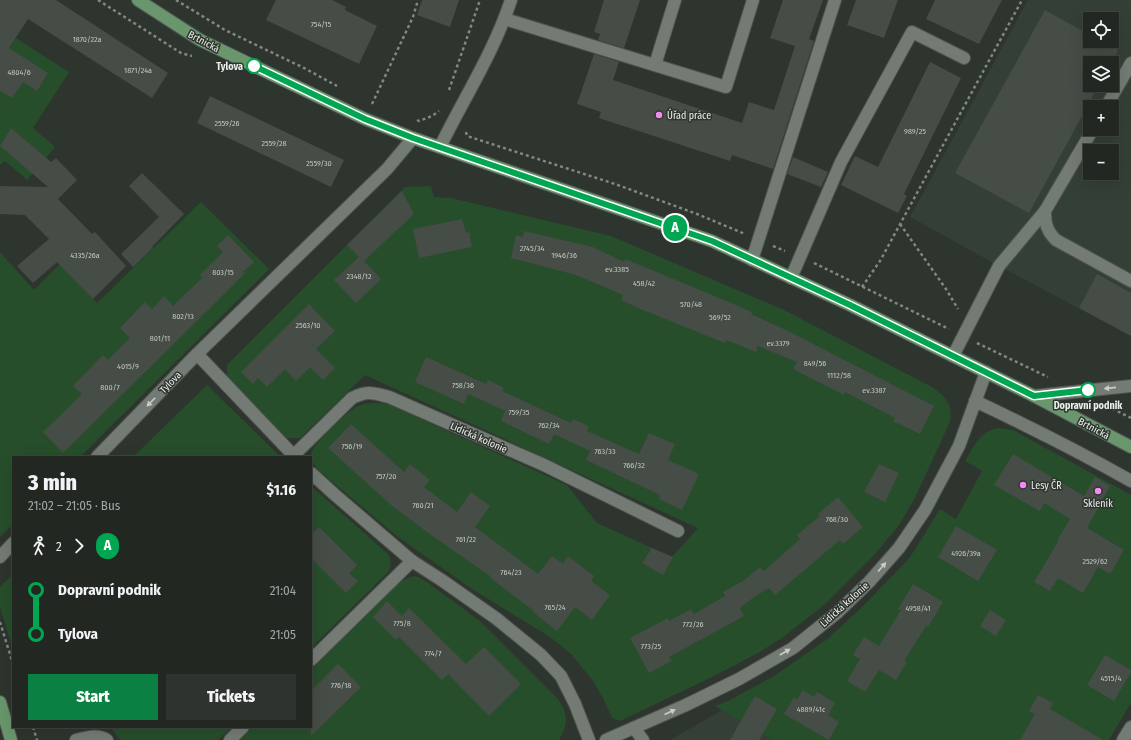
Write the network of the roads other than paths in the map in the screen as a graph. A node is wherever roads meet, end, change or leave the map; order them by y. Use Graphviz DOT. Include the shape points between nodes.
graph roads {
  1 [pos="138,0"];
  2 [pos="511,0"];
  3 [pos="675,0"];
  4 [pos="753,0"];
  5 [pos="835,0"];
  6 [pos="505,19"];
  7 [pos="964,58"];
  8 [pos="1131,63"];
  9 [pos="655,65"];
  10 [pos="1110,100"];
  11 [pos="1089,136"];
  12 [pos="413,138"];
  13 [pos="440,147"];
  14 [pos="1045,211"];
  15 [pos="752,260"];
  16 [pos="791,278"];
  17 [pos="1131,281"];
  18 [pos="197,354"];
  19 [pos="953,356"];
  20 [pos="986,372"];
  21 [pos="1131,386"];
  22 [pos="1034,396"];
  23 [pos="975,400"];
  24 [pos="1131,447"];
  25 [pos="98,456"];
  26 [pos="294,456"];
  27 [pos="312,474"];
  28 [pos="1131,481"];
  29 [pos="678,531"];
  30 [pos="12,544"];
  31 [pos="0,557"];
  32 [pos="412,561"];
  33 [pos="312,659"];
  34 [pos="0,702"];
  35 [pos="1131,727"];
  36 [pos="242,728"];
  37 [pos="634,728"];
  38 [pos="11,740"];
  39 [pos="76,740"];
  40 [pos="107,740"];
  41 [pos="230,740"];
  42 [pos="589,740"];
  43 [pos="606,740"];
  44 [pos="643,740"];
  45 [pos="1123,740"];
  1 -- 12 [label="main road, Brtnická" via="200,40 358,116"];
  2 -- 6 [label="street"];
  3 -- 9 [label="street"];
  4 -- 9 [label="street" via="726,87"];
  5 -- 15 [label="street"];
  6 -- 9 [label="street"];
  6 -- 13 [label="street"];
  7 -- 16 [label="street" via="912,32 842,162"];
  8 -- 10 [label="street"];
  11 -- 14 [label="street"];
  12 -- 13 [label="main road, Brtnická"];
  12 -- 18 [label="street, Tylova" via="387,169"];
  13 -- 15 [label="main road, Brtnická" via="712,241"];
  14 -- 17 [label="street" via="1049,233 1056,240"];
  14 -- 19 [label="street" via="999,266"];
  15 -- 16 [label="main road, Brtnická"];
  16 -- 19 [label="main road, Brtnická"];
  18 -- 25 [label="street, Tylova, one-way"];
  18 -- 26 [label="street, Lidická kolonie"];
  19 -- 20 [label="main road, Brtnická"];
  20 -- 22 [label="main road, Brtnická"];
  20 -- 23 [label="street, Lidická kolonie"];
  21 -- 22 [label="street, one-way"];
  22 -- 24 [label="main road, Brtnická"];
  23 -- 28 [label="street"];
  37 -- 23 [label="street, Lidická kolonie, one-way" via="739,679 792,648 838,612 869,582 898,548 925,510 959,446"];
  26 -- 29 [label="street, Lidická kolonie" via="352,398 362,393 373,393 389,397 544,465"];
  27 -- 32 [label="street"];
  30 -- 31 [label="street"];
  32 -- 33 [label="street"];
  32 -- 42 [label="street" via="497,619 541,655 561,676"];
  34 -- 38 [label="main road"];
  35 -- 45 [label="street"];
  36 -- 41 [label="street"];
  37 -- 43 [label="street, Lidická kolonie"];
  37 -- 44 [label="street"];
  39 -- 40 [label="street" via="87,737 103,737"];
}
